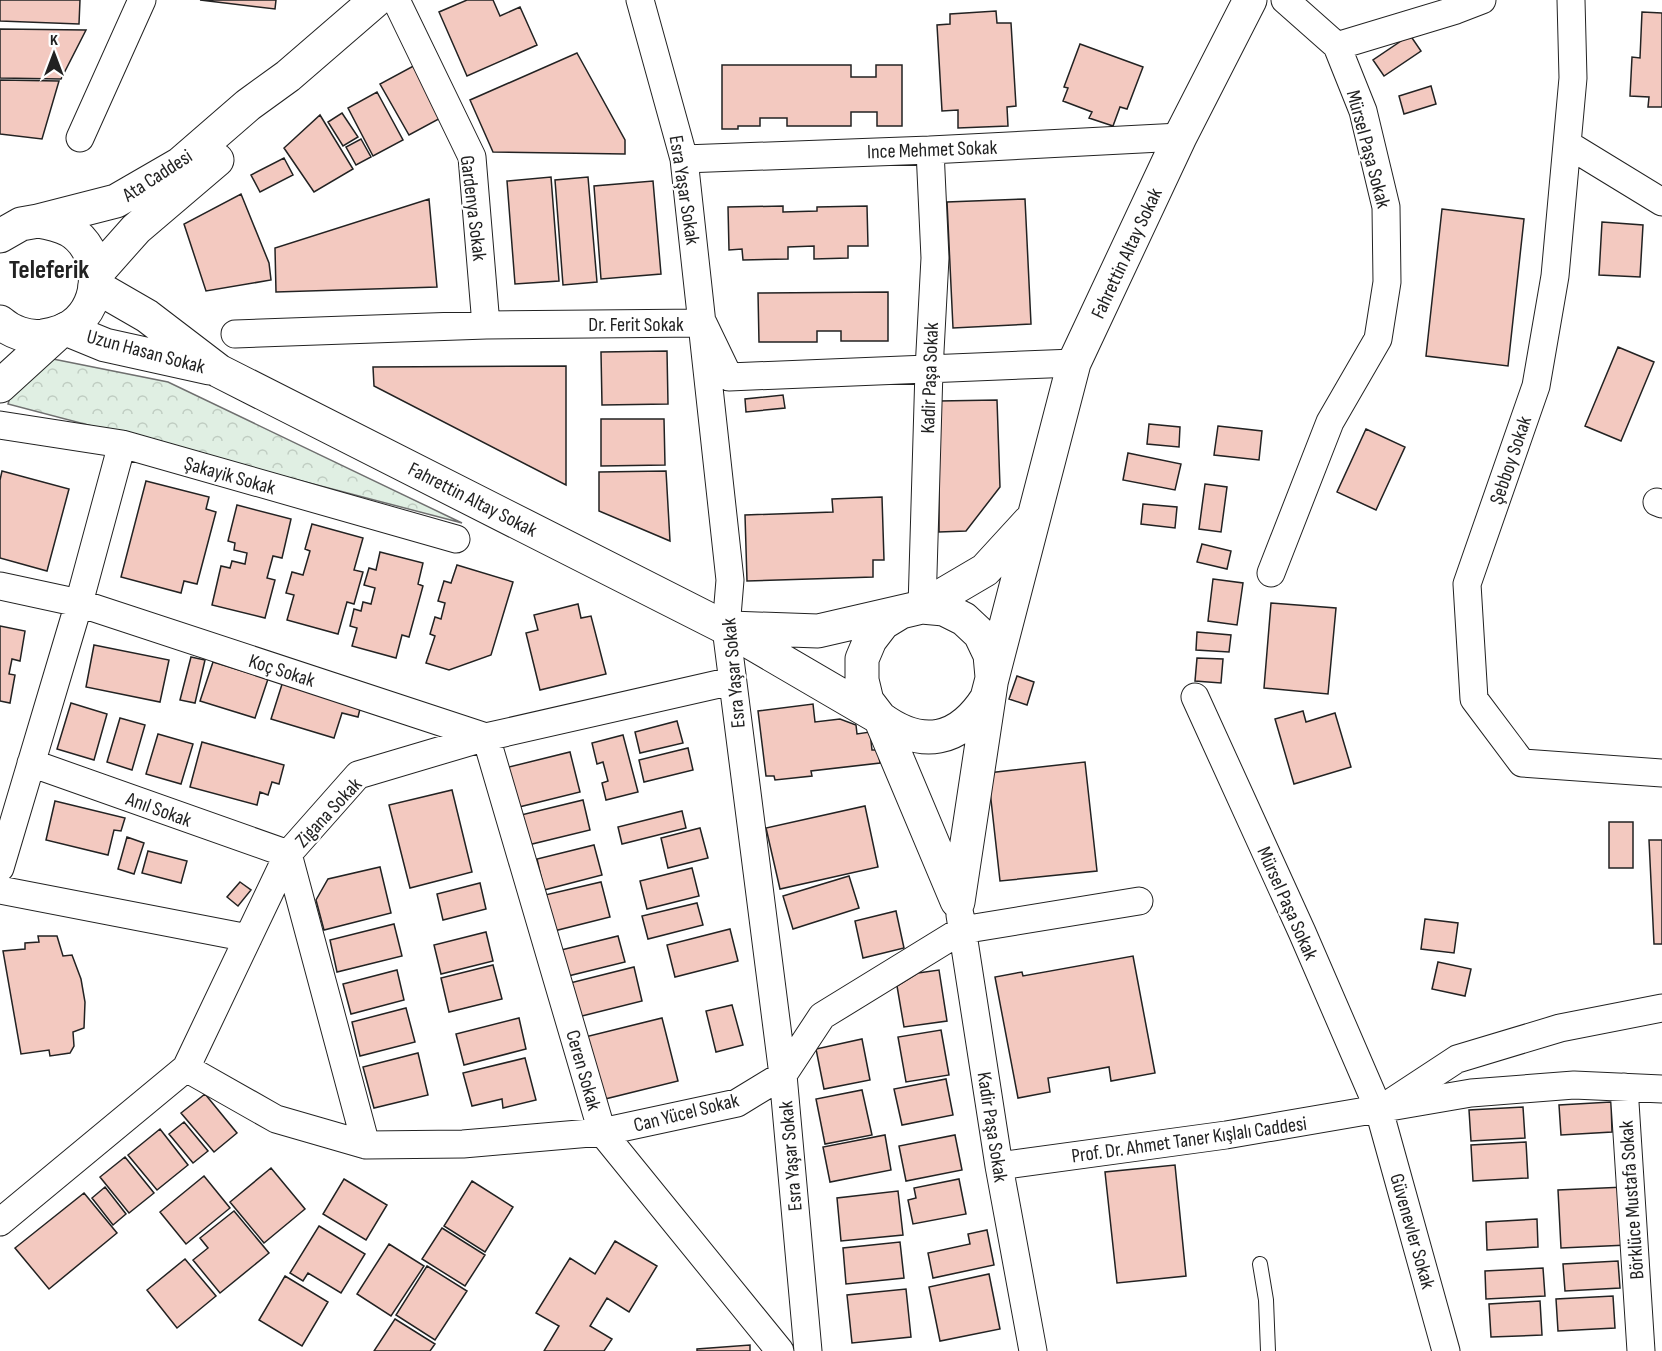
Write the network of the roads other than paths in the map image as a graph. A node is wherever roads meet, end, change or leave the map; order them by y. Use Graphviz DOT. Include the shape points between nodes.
graph roads {
  1 [pos="142,0"];
  2 [pos="376,0"];
  3 [pos="396,0"];
  4 [pos="640,0"];
  5 [pos="1250,0"];
  6 [pos="1285,0"];
  7 [pos="1482,0"];
  8 [pos="1571,0"];
  9 [pos="1337,46"];
  10 [pos="288,76"];
  11 [pos="1180,137"];
  12 [pos="80,138"];
  13 [pos="1567,144"];
  14 [pos="930,150"];
  15 [pos="684,159"];
  16 [pos="1662,202"];
  17 [pos="13,228"];
  18 [pos="95,280"];
  19 [pos="0,322"];
  20 [pos="703,323"];
  21 [pos="486,325"];
  22 [pos="62,331"];
  23 [pos="235,334"];
  24 [pos="1074,363"];
  25 [pos="929,370"];
  26 [pos="219,371"];
  27 [pos="0,386"];
  28 [pos="0,425"];
  29 [pos="122,444"];
  30 [pos="1033,518"];
  31 [pos="456,539"];
  32 [pos="1272,573"];
  33 [pos="0,586"];
  34 [pos="79,603"];
  35 [pos="922,607"];
  36 [pos="726,628"];
  37 [pos="992,676"];
  38 [pos="732,681"];
  39 [pos="1195,696"];
  40 [pos="880,717"];
  41 [pos="486,736"];
  42 [pos="31,763"];
  43 [pos="1662,773"];
  44 [pos="288,854"];
  45 [pos="0,868"];
  46 [pos="0,890"];
  47 [pos="1139,902"];
  48 [pos="960,916"];
  49 [pos="248,938"];
  50 [pos="1662,1008"];
  51 [pos="186,1068"];
  52 [pos="783,1075"];
  53 [pos="1624,1087"];
  54 [pos="1662,1089"];
  55 [pos="1379,1110"];
  56 [pos="602,1132"];
  57 [pos="366,1145"];
  58 [pos="999,1166"];
  59 [pos="0,1222"];
  60 [pos="1260,1264"];
  61 [pos="780,1351"];
  62 [pos="808,1351"];
  63 [pos="1033,1351"];
  64 [pos="1268,1351"];
  65 [pos="1446,1351"];
  66 [pos="1641,1351"];
  1 -- 12 [label="street"];
  2 -- 10 [label="street, Ata Caddesi"];
  3 -- 21 [label="street, Gardenya Sokak" via="472,157"];
  4 -- 15 [label="street, Esra Yaşar Sokak"];
  5 -- 11 [label="street, Fahrettin Altay Sokak"];
  6 -- 9 [label="street"];
  7 -- 9 [label="street"];
  8 -- 13 [label="street, Şebboy Sokak" via="1573,78"];
  9 -- 32 [label="street, Mürsel Paşa Sokak" via="1363,111 1386,207 1387,282 1378,339 1330,422"];
  10 -- 17 [label="street, Ata Caddesi" via="180,164 116,201"];
  10 -- 18 [label="street, Ata Caddesi" via="253,124 213,164 136,229"];
  11 -- 14 [label="street, Ince Mehmet Sokak"];
  11 -- 24 [label="street, Fahrettin Altay Sokak"];
  13 -- 16 [label="street"];
  13 -- 43 [label="street, Şebboy Sokak" via="1555,276 1536,386 1467,584 1474,699 1522,763"];
  14 -- 15 [label="street, Ince Mehmet Sokak"];
  14 -- 25 [label="street, Kadir Paşa Sokak" via="936,258"];
  15 -- 20 [label="street, Esra Yaşar Sokak"];
  17 -- 18 [label="street, Ata Caddesi" via="55,224 71,231 92,258"];
  18 -- 22 [label="street, Ata Caddesi" via="87,311"];
  18 -- 26 [label="street, Uzun Hasan Sokak"];
  19 -- 22 [label="street" via="19,334 36,337"];
  20 -- 21 [label="street, Dr. Ferit Sokak"];
  20 -- 25 [label="street, Dr. Ferit Sokak" via="729,377"];
  20 -- 36 [label="street, Esra Yaşar Sokak" via="730,580"];
  21 -- 23 [label="street, Dr. Ferit Sokak"];
  22 -- 26 [label="street, Uzun Hasan Sokak"];
  22 -- 27 [label="street, Ata Caddesi"];
  24 -- 25 [label="street, Dr. Ferit Sokak"];
  24 -- 30 [label="street, Fahrettin Altay Sokak"];
  25 -- 35 [label="street, Kadir Paşa Sokak"];
  26 -- 36 [label="street, Fahrettin Altay Sokak"];
  28 -- 29 [label="street, Şakayik Sokak"];
  29 -- 31 [label="street, Şakayik Sokak"];
  29 -- 34 [label="street"];
  30 -- 35 [label="street" via="985,570"];
  30 -- 37 [label="street, Fahrettin Altay Sokak"];
  33 -- 34 [label="street, Koç Sokak"];
  34 -- 41 [label="street, Koç Sokak"];
  34 -- 42 [label="street"];
  35 -- 36 [label="street" via="818,631"];
  35 -- 37 [label="street" via="944,609 964,619 980,634 990,655"];
  35 -- 40 [label="street" via="901,612 883,623 862,659 861,680 867,700"];
  36 -- 38 [label="street, Esra Yaşar Sokak"];
  36 -- 40 [label="street, Fahrettin Altay Sokak"];
  37 -- 40 [label="street" via="987,698 976,716 959,729 939,736 917,736 897,730"];
  37 -- 48 [label="street, Kadir Paşa Sokak"];
  38 -- 41 [label="street, Zigana Sokak"];
  38 -- 52 [label="street, Esra Yaşar Sokak"];
  39 -- 55 [label="street, Mürsel Paşa Sokak"];
  40 -- 48 [label="street, Kadir Paşa Sokak"];
  41 -- 44 [label="street, Zigana Sokak" via="358,775"];
  41 -- 56 [label="street, Ceren Sokak"];
  42 -- 44 [label="street, Anıl Sokak"];
  42 -- 45 [label="street"];
  44 -- 49 [label="street"];
  44 -- 57 [label="street, Zigana Sokak"];
  46 -- 49 [label="street"];
  47 -- 48 [label="street, Can Yücel Sokak"];
  48 -- 52 [label="street, Can Yücel Sokak" via="822,1016"];
  48 -- 58 [label="street, Kadir Paşa Sokak"];
  49 -- 51 [label="street"];
  50 -- 55 [label="street, Prof. Dr. Ahmet Taner Kışlalı Caddesi" via="1560,1028 1457,1059"];
  51 -- 57 [label="street, Can Yücel Sokak" via="276,1119"];
  51 -- 59 [label="street"];
  52 -- 56 [label="street, Can Yücel Sokak" via="737,1103"];
  52 -- 62 [label="street, Esra Yaşar Sokak"];
  53 -- 54 [label="street"];
  53 -- 55 [label="street, Prof. Dr. Ahmet Taner Kışlalı Caddesi" via="1574,1085 1471,1093"];
  53 -- 66 [label="street, Börklüce Mustafa Sokak"];
  55 -- 58 [label="street, Prof. Dr. Ahmet Taner Kışlalı Caddesi"];
  55 -- 65 [label="street, Güvenevler Sokak"];
  56 -- 57 [label="street, Can Yücel Sokak" via="463,1144"];
  56 -- 61 [label="street, Ceren Sokak"];
  58 -- 63 [label="street, Kadir Paşa Sokak"];
  60 -- 64 [label="lane"];
}
